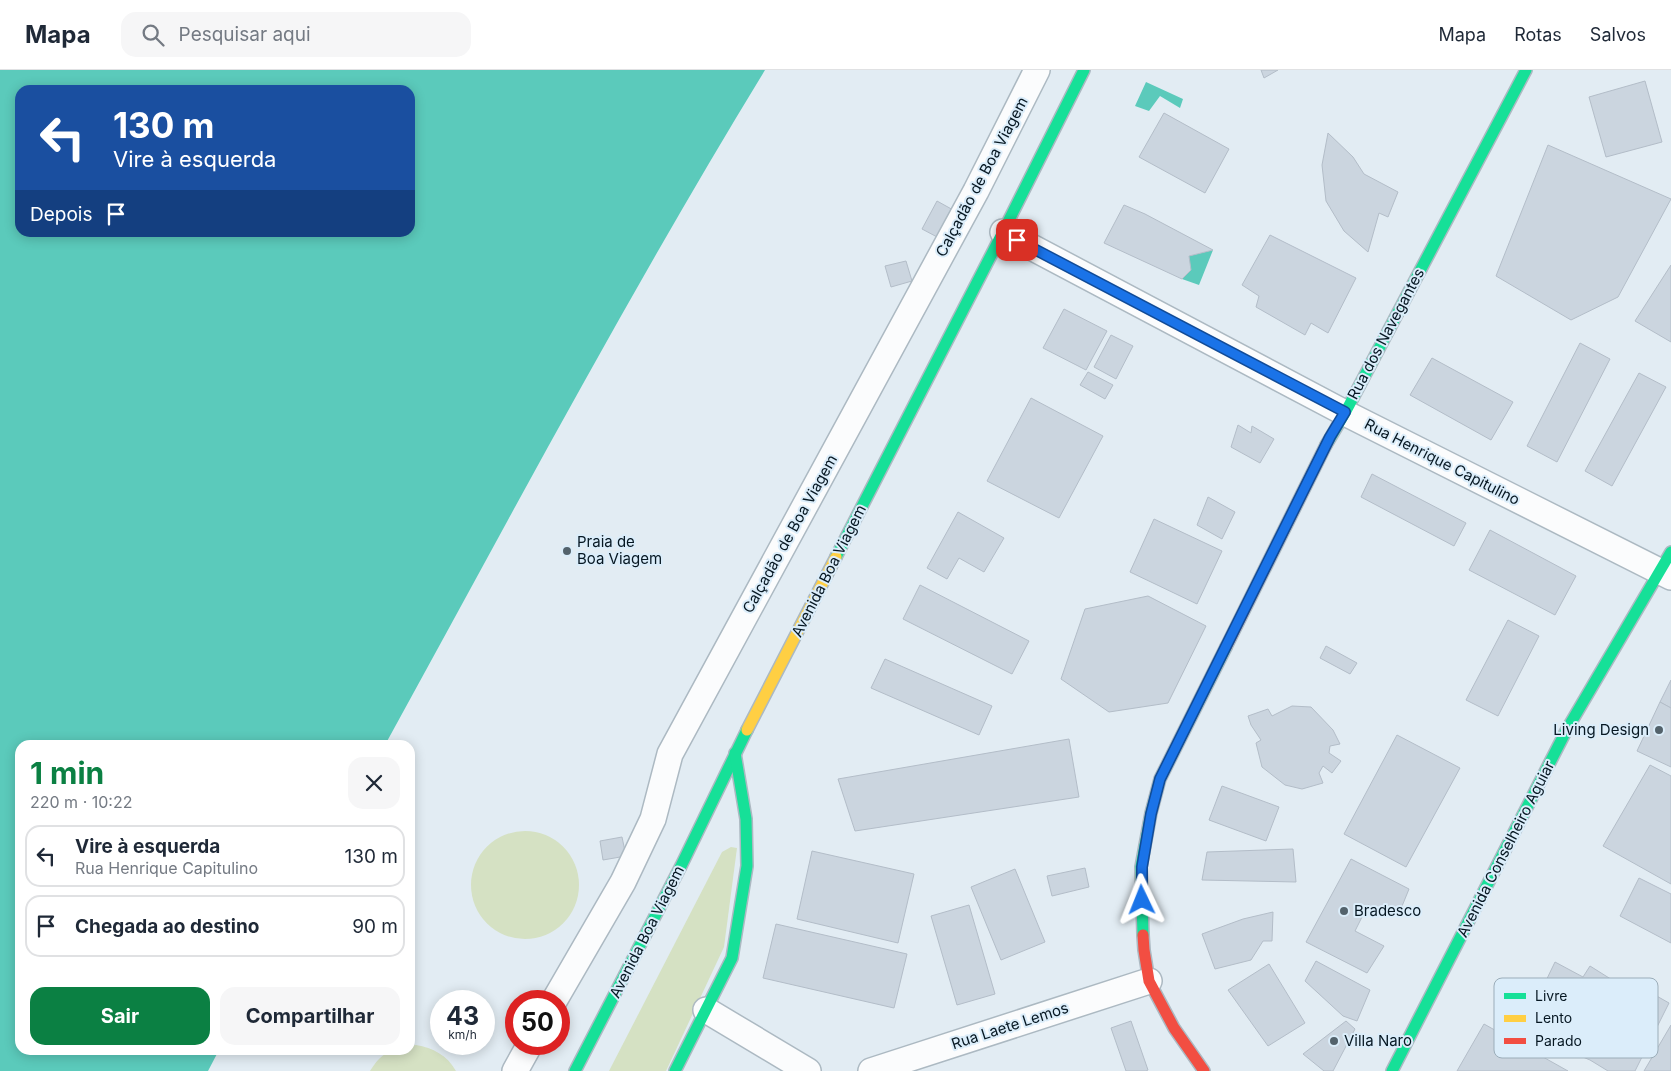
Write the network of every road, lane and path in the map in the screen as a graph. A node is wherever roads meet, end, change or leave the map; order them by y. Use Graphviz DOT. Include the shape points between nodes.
graph roads {
  1 [pos="1037,70"];
  2 [pos="1084,70"];
  3 [pos="1526,70"];
  4 [pos="1003,232"];
  5 [pos="1345,412"];
  6 [pos="1667,566"];
  7 [pos="735,753"];
  8 [pos="1149,981"];
  9 [pos="560,990"];
  10 [pos="706,1010"];
  11 [pos="524,1055"];
  12 [pos="515,1071"];
  13 [pos="575,1071"];
  14 [pos="675,1071"];
  15 [pos="808,1071"];
  16 [pos="871,1071"];
  17 [pos="1204,1071"];
  18 [pos="1392,1071"];
  1 -- 9 [label="street, Calçadão de Boa Viagem" via="976,191 670,754 653,819 623,882"];
  2 -- 4 [label="main road, Avenida Boa Viagem"];
  3 -- 5 [label="main road, Rua dos Navegantes"];
  4 -- 5 [label="street, Rua Henrique Capitulino"];
  4 -- 7 [label="main road, Avenida Boa Viagem"];
  5 -- 6 [label="street, Rua Henrique Capitulino" via="1612,548"];
  5 -- 8 [label="main road, Rua dos Navegantes" via="1160,779 1142,867 1144,950"];
  6 -- 18 [label="main road, Avenida Conselheiro Aguiar" via="1566,731"];
  7 -- 10 [label="main road" via="746,819 747,866 732,958"];
  7 -- 13 [label="main road, Avenida Boa Viagem" via="682,866"];
  8 -- 16 [label="street, Rua Laete Lemos"];
  8 -- 17 [label="main road, Rua dos Navegantes" via="1174,1028"];
  10 -- 14 [label="main road"];
  10 -- 15 [label="street"];
  11 -- 12 [label="street"];
}
